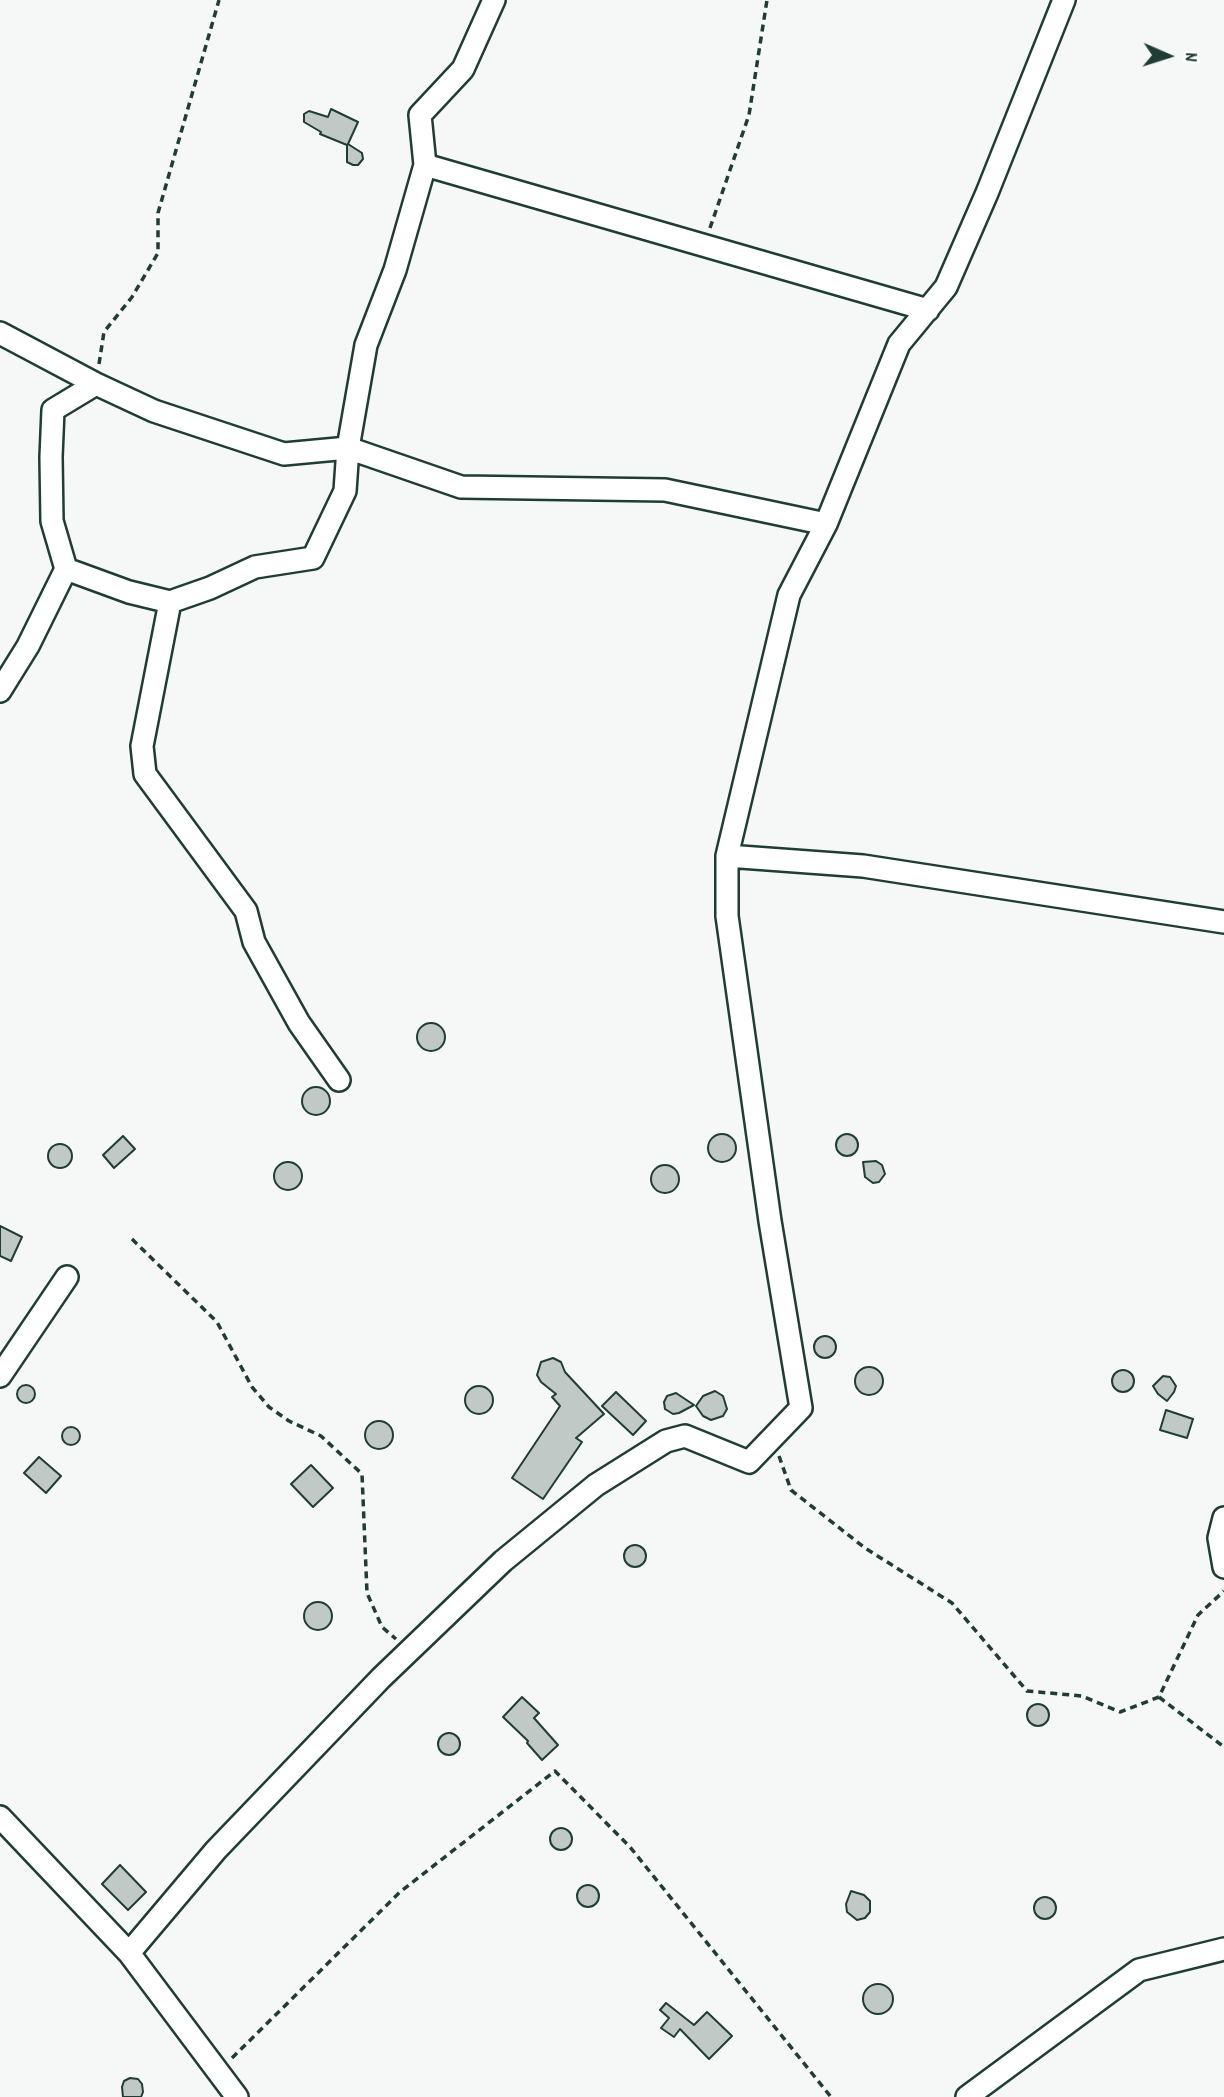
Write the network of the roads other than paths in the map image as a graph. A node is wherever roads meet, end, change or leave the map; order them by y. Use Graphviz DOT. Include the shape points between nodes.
graph roads {
  1 [pos="494,0"];
  2 [pos="1064,0"];
  3 [pos="425,165"];
  4 [pos="928,310"];
  5 [pos="0,333"];
  6 [pos="96,384"];
  7 [pos="348,448"];
  8 [pos="826,524"];
  9 [pos="66,569"];
  10 [pos="170,602"];
  11 [pos="0,691"];
  12 [pos="727,856"];
  13 [pos="1224,922"];
  14 [pos="339,1080"];
  15 [pos="66,1277"];
  16 [pos="0,1376"];
  17 [pos="1224,1518"];
  18 [pos="1224,1567"];
  19 [pos="0,1817"];
  20 [pos="1224,1949"];
  21 [pos="129,1954"];
  22 [pos="237,2097"];
  23 [pos="967,2097"];
  1 -- 3 [label="street" via="463,69 420,115"];
  2 -- 4 [label="street" via="946,287"];
  3 -- 4 [label="street"];
  3 -- 7 [label="street" via="395,270 366,345"];
  4 -- 8 [label="street" via="899,344"];
  5 -- 6 [label="street"];
  6 -- 7 [label="street" via="154,411 284,454"];
  6 -- 9 [label="street" via="53,410 52,521"];
  7 -- 8 [label="street" via="461,487 665,490"];
  7 -- 10 [label="street" via="345,491 313,558 255,567"];
  8 -- 12 [label="street" via="789,595"];
  9 -- 10 [label="street"];
  9 -- 11 [label="street"];
  10 -- 14 [label="street" via="142,746 145,774 247,911 254,942 299,1023"];
  12 -- 13 [label="street" via="863,866"];
  12 -- 21 [label="street" via="729,929 801,1408 748,1462 685,1436 666,1441 596,1485 503,1561 410,1650 216,1850"];
  15 -- 16 [label="street"];
  17 -- 18 [label="street" via="1219,1538"];
  19 -- 21 [label="street"];
  20 -- 23 [label="street" via="1139,1970"];
  21 -- 22 [label="street"];
}
